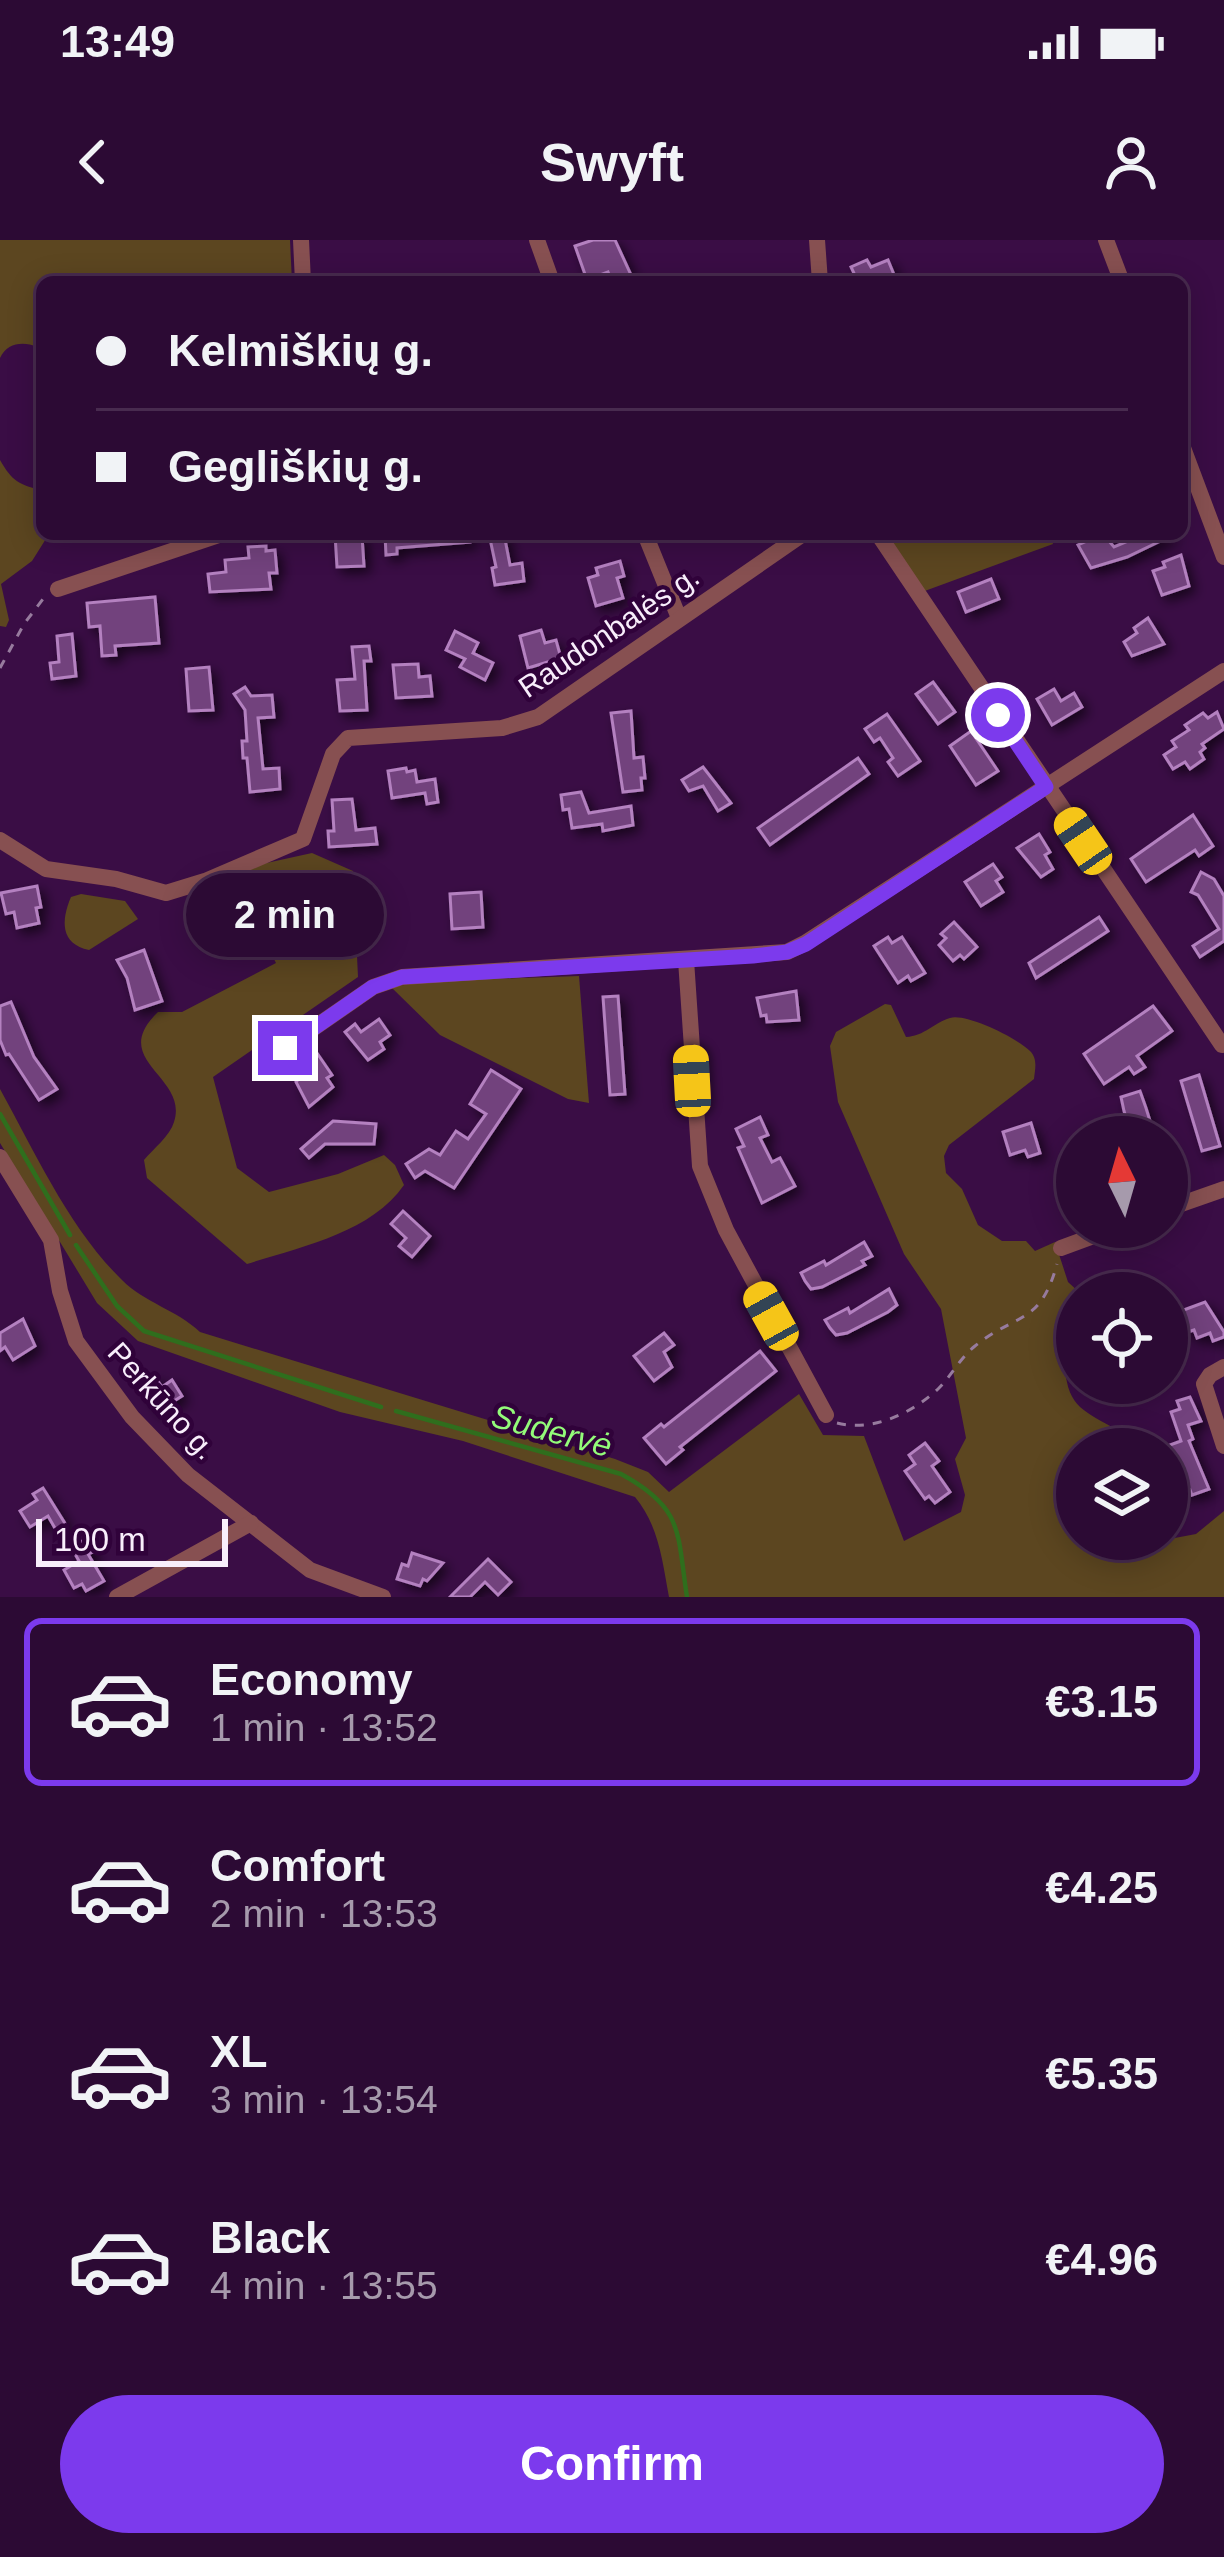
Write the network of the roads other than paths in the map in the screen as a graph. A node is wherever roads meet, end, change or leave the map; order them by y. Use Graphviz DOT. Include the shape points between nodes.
graph roads {
  1 [pos="302,240"];
  2 [pos="537,240"];
  3 [pos="817,240"];
  4 [pos="1106,240"];
  5 [pos="304,276"];
  6 [pos="550,276"];
  7 [pos="820,276"];
  8 [pos="1120,276"];
  9 [pos="1188,461"];
  10 [pos="204,540"];
  11 [pos="647,540"];
  12 [pos="794,540"];
  13 [pos="882,540"];
  14 [pos="1224,556"];
  15 [pos="58,589"];
  16 [pos="679,618"];
  17 [pos="1224,671"];
  18 [pos="1046,787"];
  19 [pos="0,840"];
  20 [pos="686,959"];
  21 [pos="1222,1045"];
  22 [pos="285,1048"];
  23 [pos="0,1156"];
  24 [pos="1224,1189"];
  25 [pos="1188,1202"];
  26 [pos="1224,1367"];
  27 [pos="826,1415"];
  28 [pos="1224,1445"];
  29 [pos="251,1523"];
  30 [pos="117,1597"];
  31 [pos="383,1597"];
  1 -- 5 [label="street"];
  2 -- 6 [label="street"];
  3 -- 7 [label="street"];
  4 -- 8 [label="street"];
  9 -- 14 [label="street"];
  10 -- 15 [label="street"];
  11 -- 16 [label="street"];
  12 -- 16 [label="street, Raudonbalės g."];
  13 -- 18 [label="street"];
  16 -- 19 [label="street, Raudonbalės g." via="538,717 348,738 333,754 303,839 186,888 148,891 46,869"];
  17 -- 18 [label="street"];
  18 -- 20 [label="street" via="806,944"];
  18 -- 21 [label="street"];
  20 -- 22 [label="street" via="402,977 373,987"];
  20 -- 27 [label="street" via="700,1166"];
  23 -- 29 [label="street, Perkūno g." via="51,1240 83,1354 188,1475"];
  24 -- 25 [label="street"];
  26 -- 28 [label="street" via="1210,1375 1204,1393"];
  29 -- 30 [label="street"];
  29 -- 31 [label="street, Perkūno g." via="310,1570"];
}
